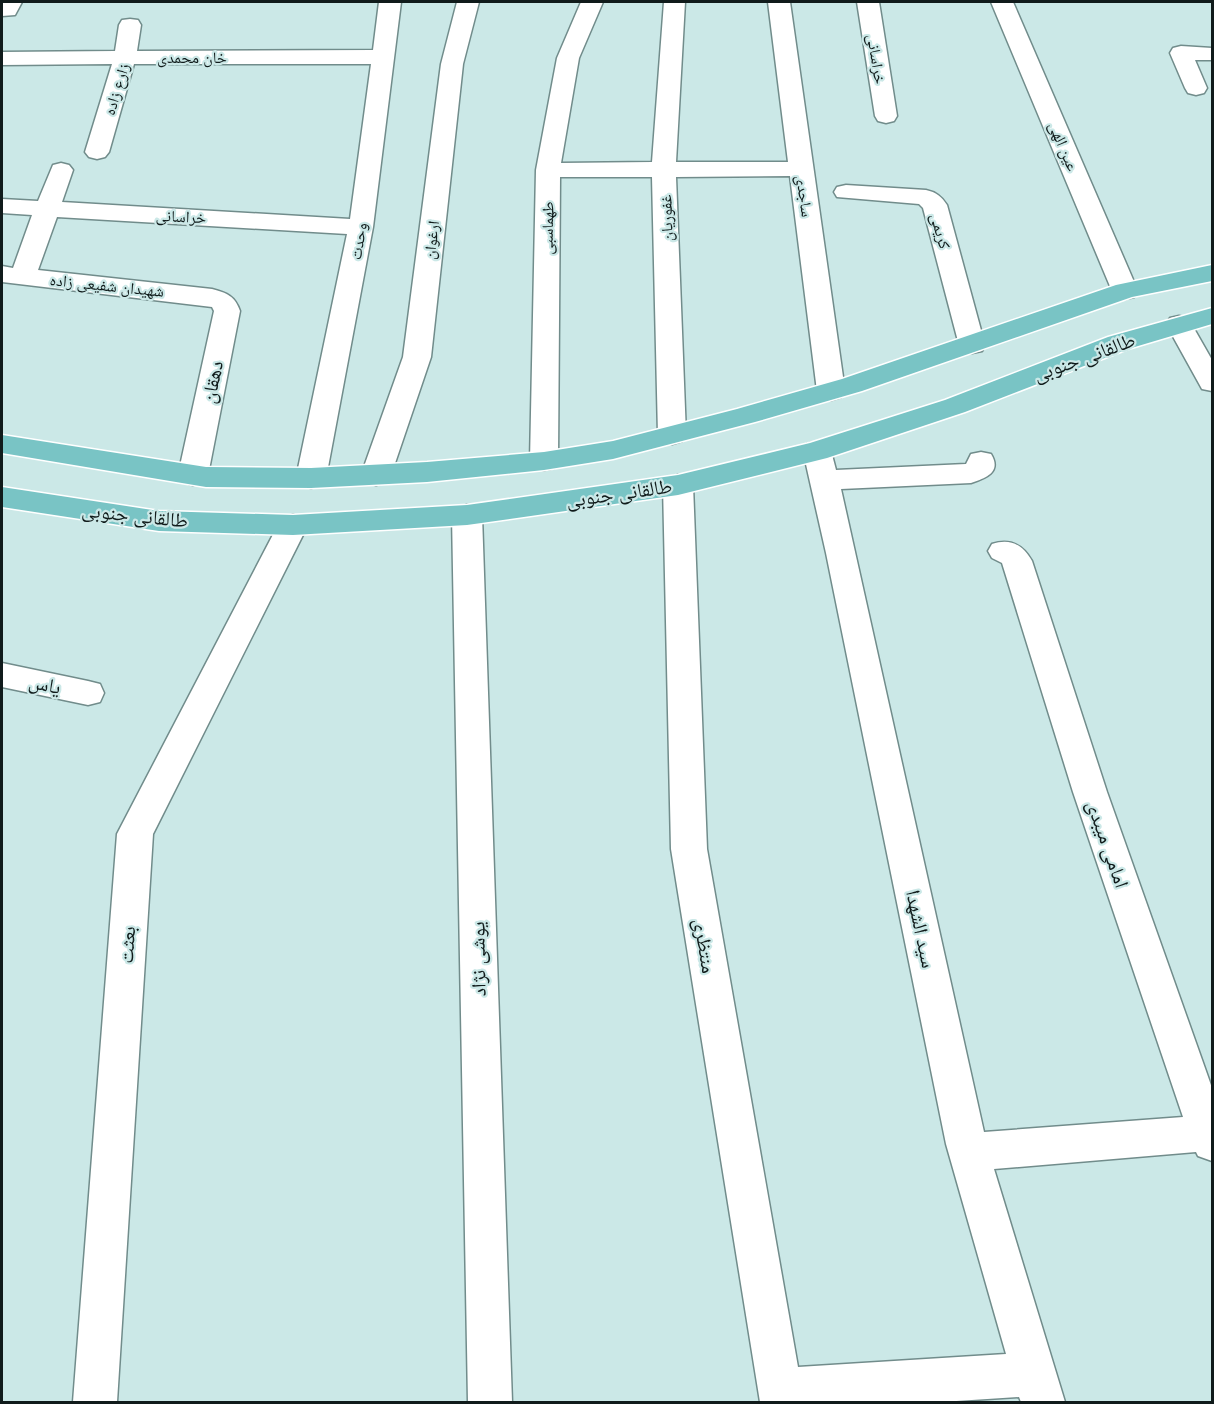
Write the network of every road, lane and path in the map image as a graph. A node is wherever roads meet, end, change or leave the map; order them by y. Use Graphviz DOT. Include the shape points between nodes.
graph roads {
  1 [pos="390,2"];
  2 [pos="468,2"];
  3 [pos="592,2"];
  4 [pos="674,2"];
  5 [pos="779,2"];
  6 [pos="868,2"];
  7 [pos="1002,2"];
  8 [pos="130,25"];
  9 [pos="1212,54"];
  10 [pos="382,57"];
  11 [pos="2,58"];
  12 [pos="125,58"];
  13 [pos="1196,88"];
  14 [pos="886,116"];
  15 [pos="97,152"];
  16 [pos="664,169"];
  17 [pos="801,169"];
  18 [pos="61,170"];
  19 [pos="548,170"];
  20 [pos="846,192"];
  21 [pos="2,206"];
  22 [pos="47,208"];
  23 [pos="361,227"];
  24 [pos="1212,273"];
  25 [pos="12,275"];
  26 [pos="1125,291"];
  27 [pos="212,297"];
  28 [pos="1212,316"];
  29 [pos="1179,324"];
  30 [pos="972,345"];
  31 [pos="1212,384"];
  32 [pos="831,391"];
  33 [pos="672,435"];
  34 [pos="2,444"];
  35 [pos="544,460"];
  36 [pos="981,464"];
  37 [pos="820,465"];
  38 [pos="193,475"];
  39 [pos="376,475"];
  40 [pos="311,478"];
  41 [pos="678,485"];
  42 [pos="2,497"];
  43 [pos="467,515"];
  44 [pos="293,525"];
  45 [pos="1003,551"];
  46 [pos="2,675"];
  47 [pos="88,693"];
  48 [pos="1210,1138"];
  49 [pos="968,1152"];
  50 [pos="1039,1388"];
  51 [pos="782,1397"];
  52 [pos="95,1402"];
  53 [pos="490,1402"];
  1 -- 10 [label="street, وحدت"];
  2 -- 39 [label="street, ارغوان" via="452,64 417,357"];
  3 -- 19 [label="street, طهماسبی" via="568,58"];
  4 -- 16 [label="street, غفوریان"];
  5 -- 17 [label="street, ساجدی"];
  6 -- 14 [label="street, خراسانی"];
  7 -- 26 [label="street, عین الهی"];
  8 -- 12 [label="street, زارع زاده"];
  9 -- 13 [label="street" via="1181,54"];
  10 -- 12 [label="street, خان محمدی"];
  10 -- 23 [label="street, وحدت"];
  11 -- 12 [label="street, خان محمدی"];
  12 -- 15 [label="street, زارع زاده"];
  16 -- 17 [label="street"];
  16 -- 19 [label="street"];
  16 -- 33 [label="street, غفوریان"];
  17 -- 32 [label="street, ساجدی"];
  18 -- 22 [label="street"];
  19 -- 35 [label="street, طهماسبی"];
  20 -- 30 [label="street, کریمی" via="926,197 934,205"];
  21 -- 22 [label="street, خراسانی"];
  22 -- 23 [label="street, خراسانی"];
  22 -- 25 [label="street"];
  23 -- 40 [label="street, وحدت"];
  24 -- 26 [label="main road"];
  25 -- 27 [label="street, شهیدان شفیعی زاده"];
  26 -- 30 [label="main road"];
  27 -- 38 [label="street, دهقان" via="224,302 227,311"];
  28 -- 29 [label="main road, طالقانی جنوبی"];
  29 -- 31 [label="street"];
  29 -- 37 [label="main road, طالقانی جنوبی" via="1118,343 955,406"];
  30 -- 32 [label="main road"];
  32 -- 33 [label="main road"];
  33 -- 35 [label="main road" via="613,450"];
  34 -- 38 [label="main road"];
  35 -- 39 [label="main road"];
  36 -- 37 [label="street" via="971,473"];
  37 -- 41 [label="main road, طالقانی جنوبی"];
  37 -- 49 [label="street, سید الشهدا"];
  38 -- 40 [label="main road"];
  39 -- 40 [label="main road"];
  41 -- 43 [label="main road, طالقانی جنوبی"];
  41 -- 51 [label="street, منتظری" via="689,849"];
  42 -- 44 [label="main road, طالقانی جنوبی" via="159,521"];
  43 -- 44 [label="main road, طالقانی جنوبی"];
  43 -- 53 [label="street, یوشی نژاد"];
  44 -- 52 [label="street, بعثت" via="135,834"];
  45 -- 48 [label="street, امامی میبدی" via="1017,561 1090,792"];
  46 -- 47 [label="street, یاس"];
  48 -- 49 [label="street"];
  49 -- 50 [label="street, سید الشهدا"];
  50 -- 51 [label="street"];
}
